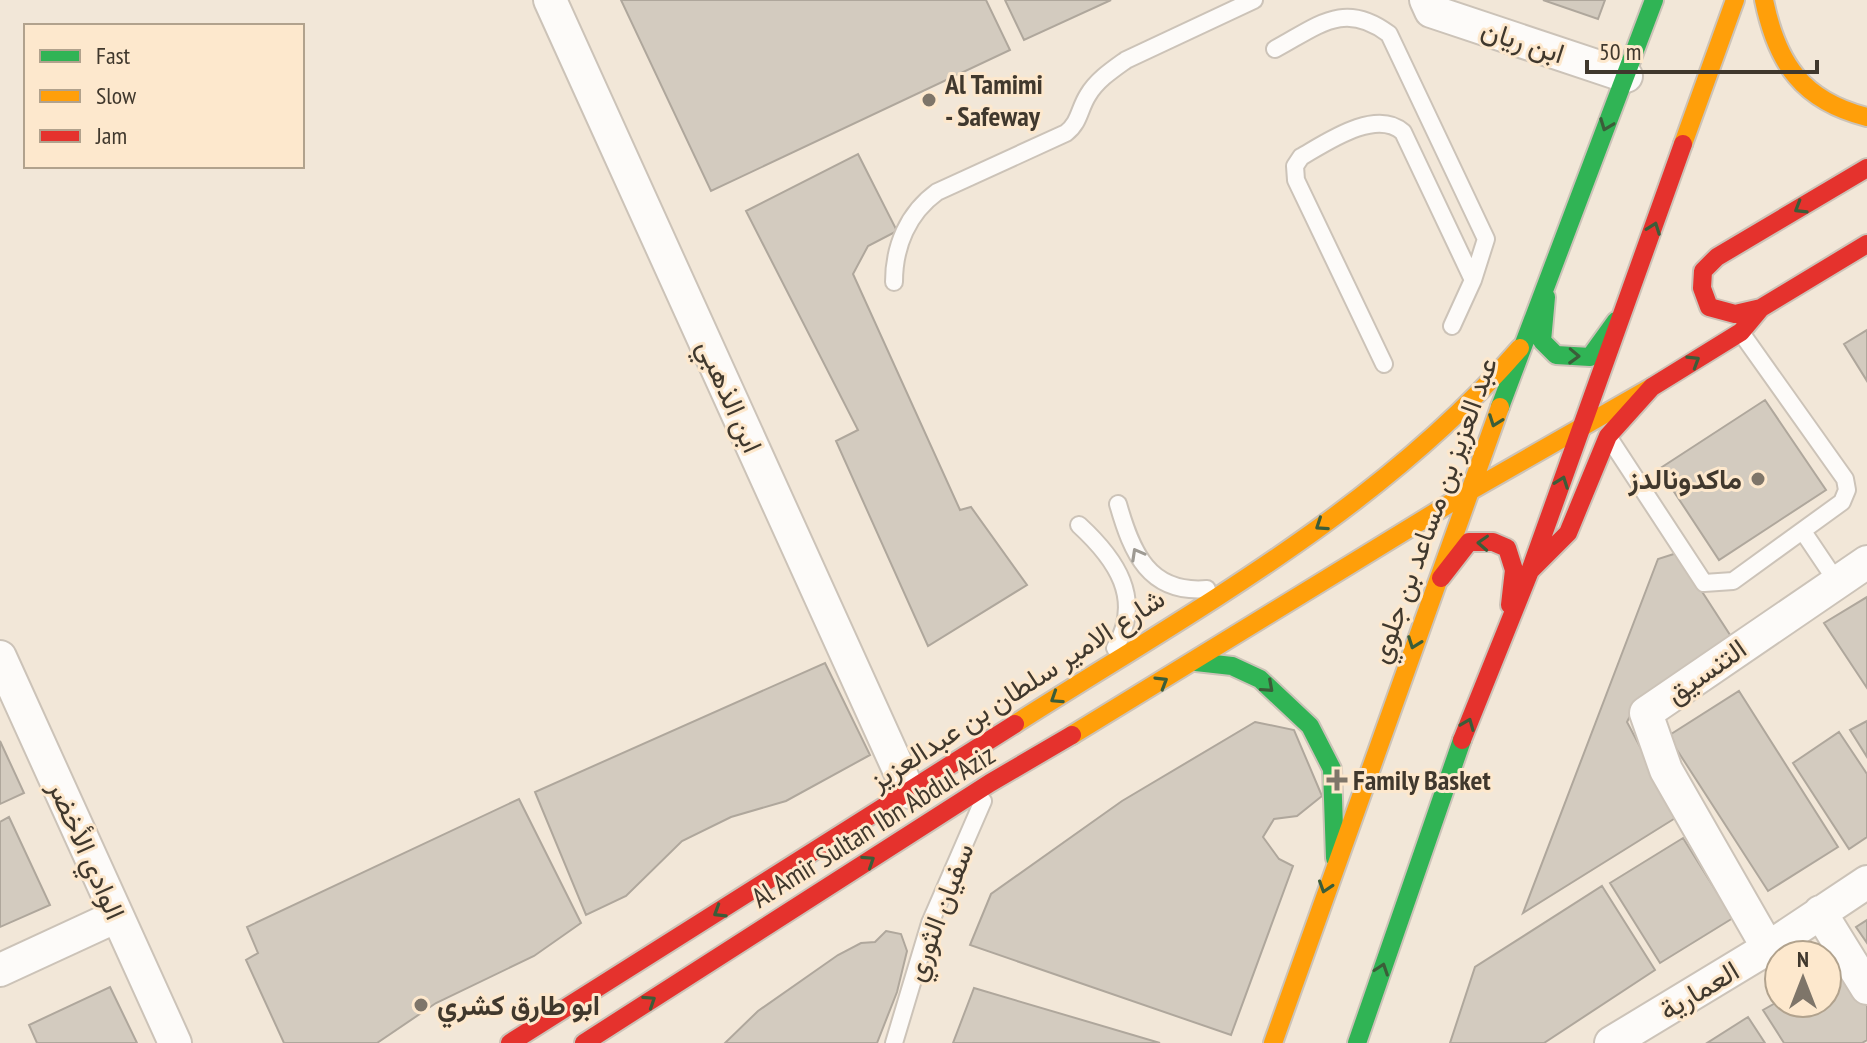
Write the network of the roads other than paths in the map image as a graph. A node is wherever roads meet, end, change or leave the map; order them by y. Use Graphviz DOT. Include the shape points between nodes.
graph roads {
  1 [pos="550,0"];
  2 [pos="1254,0"];
  3 [pos="1426,0"];
  4 [pos="1654,0"];
  5 [pos="1735,0"];
  6 [pos="1764,0"];
  7 [pos="1275,49"];
  8 [pos="1626,76"];
  9 [pos="1867,117"];
  10 [pos="1867,168"];
  11 [pos="1867,244"];
  12 [pos="1549,273"];
  13 [pos="1473,280"];
  14 [pos="894,282"];
  15 [pos="1627,301"];
  16 [pos="1761,308"];
  17 [pos="1452,326"];
  18 [pos="1741,332"];
  19 [pos="1523,343"];
  20 [pos="1384,364"];
  21 [pos="1652,387"];
  22 [pos="1581,427"];
  23 [pos="1608,436"];
  24 [pos="1470,491"];
  25 [pos="1364,495"];
  26 [pos="1118,504"];
  27 [pos="1079,525"];
  28 [pos="1804,533"];
  29 [pos="1392,539"];
  30 [pos="1867,562"];
  31 [pos="1530,571"];
  32 [pos="1837,582"];
  33 [pos="1229,587"];
  34 [pos="1432,594"];
  35 [pos="1506,627"];
  36 [pos="0,657"];
  37 [pos="1196,662"];
  38 [pos="1102,669"];
  39 [pos="990,783"];
  40 [pos="909,792"];
  41 [pos="1335,858"];
  42 [pos="1867,882"];
  43 [pos="1820,912"];
  44 [pos="117,916"];
  45 [pos="1763,939"];
  46 [pos="1781,939"];
  47 [pos="1763,951"];
  48 [pos="0,970"];
  49 [pos="1867,988"];
  50 [pos="175,1043"];
  51 [pos="510,1043"];
  52 [pos="584,1043"];
  53 [pos="894,1043"];
  54 [pos="1273,1043"];
  55 [pos="1357,1043"];
  56 [pos="1611,1043"];
  1 -- 40 [label="street, ابن الذهبي"];
  2 -- 14 [label="lane" via="1126,60 1093,86 1077,123 1066,133 924,201 903,233"];
  3 -- 8 [label="street, ابن ريان" via="1431,11"];
  4 -- 8 [label="street, عبد العزيز بن مساعد بن جلوي"];
  15 -- 5 [label="street, one-way"];
  6 -- 9 [label="street" via="1768,26 1787,65 1834,108"];
  7 -- 13 [label="lane" via="1339,14 1361,16 1389,34 1486,239"];
  8 -- 12 [label="street, عبد العزيز بن مساعد بن جلوي, one-way"];
  10 -- 16 [label="street, one-way" via="1717,257 1703,271 1709,307 1748,314"];
  11 -- 16 [label="street"];
  12 -- 15 [label="street, one-way" via="1542,341 1556,355 1590,357"];
  12 -- 19 [label="street, عبد العزيز بن مساعد بن جلوي"];
  13 -- 17 [label="lane"];
  13 -- 20 [label="lane" via="1395,125 1369,123 1301,157 1296,180"];
  15 -- 22 [label="street"];
  16 -- 18 [label="street"];
  21 -- 18 [label="street, one-way"];
  18 -- 28 [label="lane" via="1845,479 1842,502"];
  19 -- 24 [label="street, عبد العزيز بن مساعد بن جلوي, one-way"];
  19 -- 25 [label="street, شارع الامير سلطان بن عبدالعزيز" via="1486,391 1423,450"];
  21 -- 22 [label="street, Al Amir Sultan Ibn Abdul Aziz"];
  21 -- 23 [label="street"];
  22 -- 24 [label="street, Al Amir Sultan Ibn Abdul Aziz"];
  31 -- 22 [label="street, one-way"];
  23 -- 28 [label="lane" via="1704,583 1733,581"];
  23 -- 31 [label="street" via="1568,533"];
  24 -- 29 [label="street, Al Amir Sultan Ibn Abdul Aziz"];
  24 -- 34 [label="street, عبد العزيز بن مساعد بن جلوي"];
  25 -- 29 [label="street" via="1402,476 1422,486 1424,504"];
  25 -- 33 [label="street, شارع الامير سلطان بن عبدالعزيز, one-way"];
  33 -- 26 [label="lane, one-way" via="1187,590 1158,580 1127,535"];
  27 -- 38 [label="lane" via="1105,550 1128,598 1129,616"];
  28 -- 32 [label="lane"];
  29 -- 37 [label="street, Al Amir Sultan Ibn Abdul Aziz"];
  30 -- 32 [label="street, التنسيق"];
  31 -- 35 [label="street"];
  32 -- 45 [label="street, التنسيق" via="1646,713 1666,770"];
  33 -- 38 [label="street, شارع الامير سلطان بن عبدالعزيز"];
  35 -- 34 [label="street, one-way" via="1514,570 1507,548 1469,542"];
  34 -- 41 [label="street, عبد العزيز بن مساعد بن جلوي, one-way"];
  55 -- 35 [label="street, one-way" via="1455,756"];
  36 -- 44 [label="street, الوادي الأخضر"];
  39 -- 37 [label="street, Al Amir Sultan Ibn Abdul Aziz, one-way"];
  37 -- 41 [label="street, one-way" via="1232,666 1260,679 1310,726 1332,769"];
  38 -- 40 [label="street, شارع الامير سلطان بن عبدالعزيز, one-way"];
  52 -- 39 [label="street, Al Amir Sultan Ibn Abdul Aziz, one-way"];
  39 -- 53 [label="lane, سفيان الثوري" via="930,923"];
  40 -- 51 [label="street, شارع الامير سلطان بن عبدالعزيز, one-way"];
  41 -- 54 [label="street, عبد العزيز بن مساعد بن جلوي, one-way"];
  42 -- 43 [label="street, العمارية"];
  43 -- 46 [label="street, العمارية"];
  43 -- 49 [label="street"];
  44 -- 48 [label="street"];
  44 -- 50 [label="street, الوادي الأخضر"];
  47 -- 56 [label="street, العمارية"];
}
